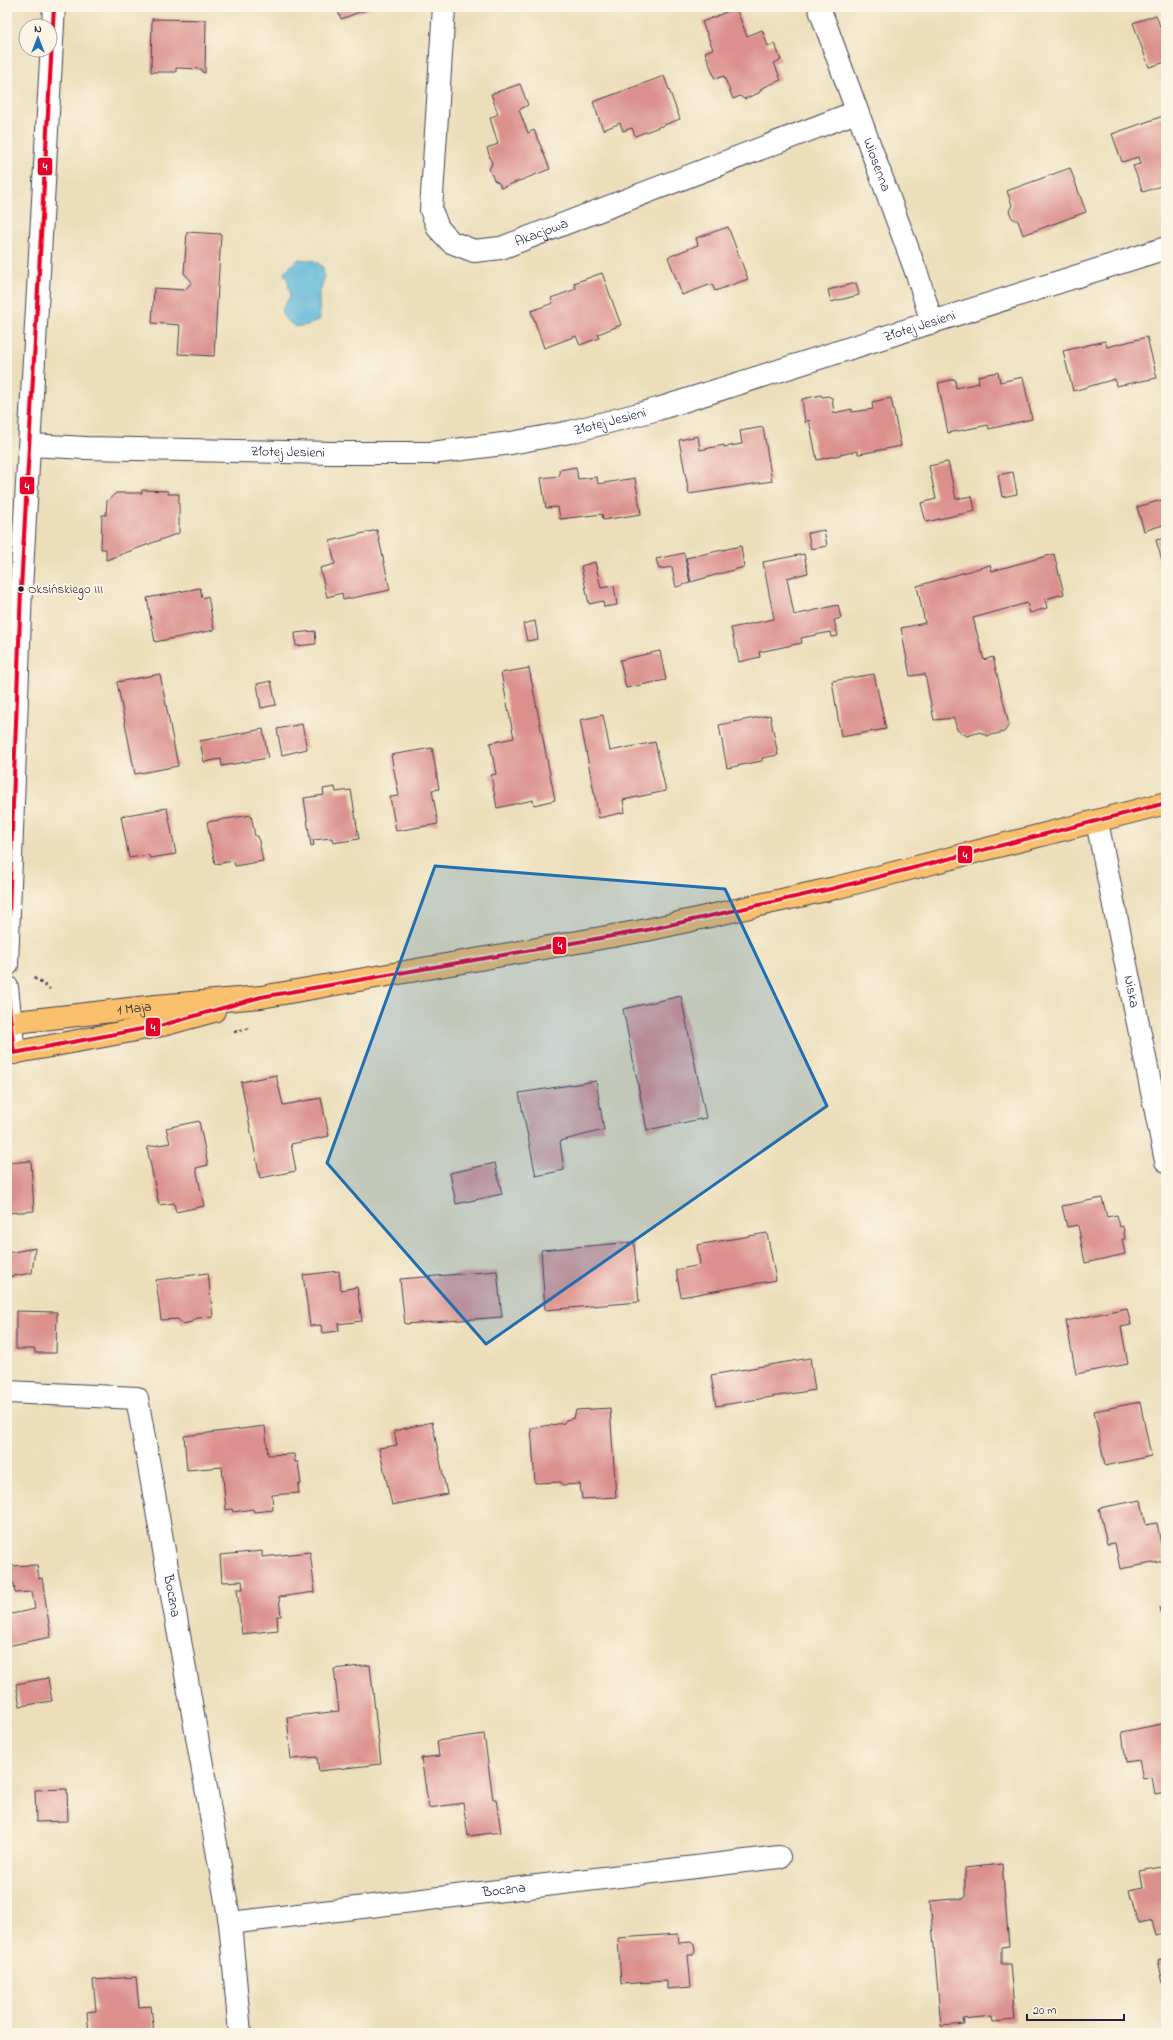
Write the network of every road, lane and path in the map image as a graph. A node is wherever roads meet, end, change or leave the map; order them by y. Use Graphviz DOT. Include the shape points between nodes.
graph roads {
  1 [pos="54,7"];
  2 [pos="444,7"];
  3 [pos="819,7"];
  4 [pos="856,112"];
  5 [pos="1166,248"];
  6 [pos="932,323"];
  7 [pos="30,445"];
  8 [pos="1166,803"];
  9 [pos="1097,822"];
  10 [pos="7,965"];
  11 [pos="28,978"];
  12 [pos="7,987"];
  13 [pos="55,992"];
  14 [pos="261,997"];
  15 [pos="8,1023"];
  16 [pos="11,1054"];
  17 [pos="1166,1161"];
  18 [pos="7,1392"];
  19 [pos="779,1857"];
  20 [pos="230,1923"];
  21 [pos="240,2033"];
  1 -- 7 [label="street"];
  2 -- 4 [label="street, Akacjowa" via="431,210 438,228 451,242 474,251 501,248"];
  3 -- 4 [label="street, Wiosenna"];
  4 -- 6 [label="street, Wiosenna" via="918,277"];
  5 -- 6 [label="street, Złotej Jesieni"];
  6 -- 7 [label="street, Złotej Jesieni" via="658,409 570,432 511,443 431,453"];
  7 -- 10 [label="street" via="21,597"];
  8 -- 9 [label="main road, 1 Maja"];
  9 -- 14 [label="main road, 1 Maja" via="835,888 647,930"];
  9 -- 17 [label="street, Niska"];
  11 -- 13 [label="path" via="33,978"];
  12 -- 15 [label="street"];
  14 -- 15 [label="main road, 1 Maja"];
  14 -- 16 [label="main road, 1 Maja" via="163,1025"];
  15 -- 16 [label="street"];
  18 -- 20 [label="street, Boczna" via="137,1398"];
  19 -- 20 [label="street, Boczna"];
  20 -- 21 [label="street, Boczna"];
}
